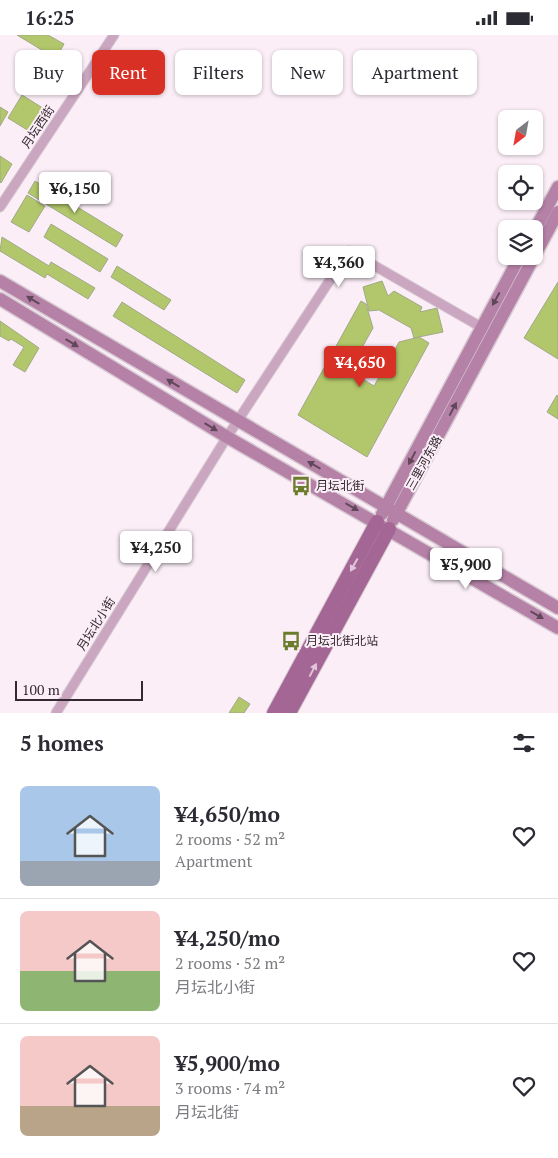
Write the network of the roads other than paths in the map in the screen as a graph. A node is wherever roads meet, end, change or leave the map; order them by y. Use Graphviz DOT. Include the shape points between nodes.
graph roads {
  1 [pos="114,35"];
  2 [pos="558,187"];
  3 [pos="0,207"];
  4 [pos="558,212"];
  5 [pos="540,220"];
  6 [pos="515,265"];
  7 [pos="0,281"];
  8 [pos="0,299"];
  9 [pos="481,327"];
  10 [pos="238,421"];
  11 [pos="227,437"];
  12 [pos="391,510"];
  13 [pos="383,526"];
  14 [pos="558,608"];
  15 [pos="558,628"];
  16 [pos="56,713"];
  17 [pos="274,713"];
  18 [pos="289,713"];
  1 -- 3 [label="street, 月坛西街"];
  2 -- 5 [label="main road"];
  12 -- 4 [label="main road, 三里河东路, one-way"];
  6 -- 9 [label="main road, 三里河东路, one-way"];
  10 -- 7 [label="main road, one-way"];
  8 -- 11 [label="main road, one-way"];
  9 -- 10 [label="street, 月坛北小街" via="349,251"];
  9 -- 12 [label="main road, 三里河东路, one-way"];
  10 -- 11 [label="street, 月坛北小街"];
  12 -- 10 [label="main road, one-way"];
  11 -- 13 [label="main road, one-way"];
  11 -- 16 [label="street, 月坛北小街"];
  12 -- 13 [label="main road, 三里河东路"];
  12 -- 14 [label="main road"];
  13 -- 15 [label="main road, one-way"];
  13 -- 17 [label="main road, 三里河东路, one-way"];
  18 -- 13 [label="main road, 三里河东路, one-way"];
}
